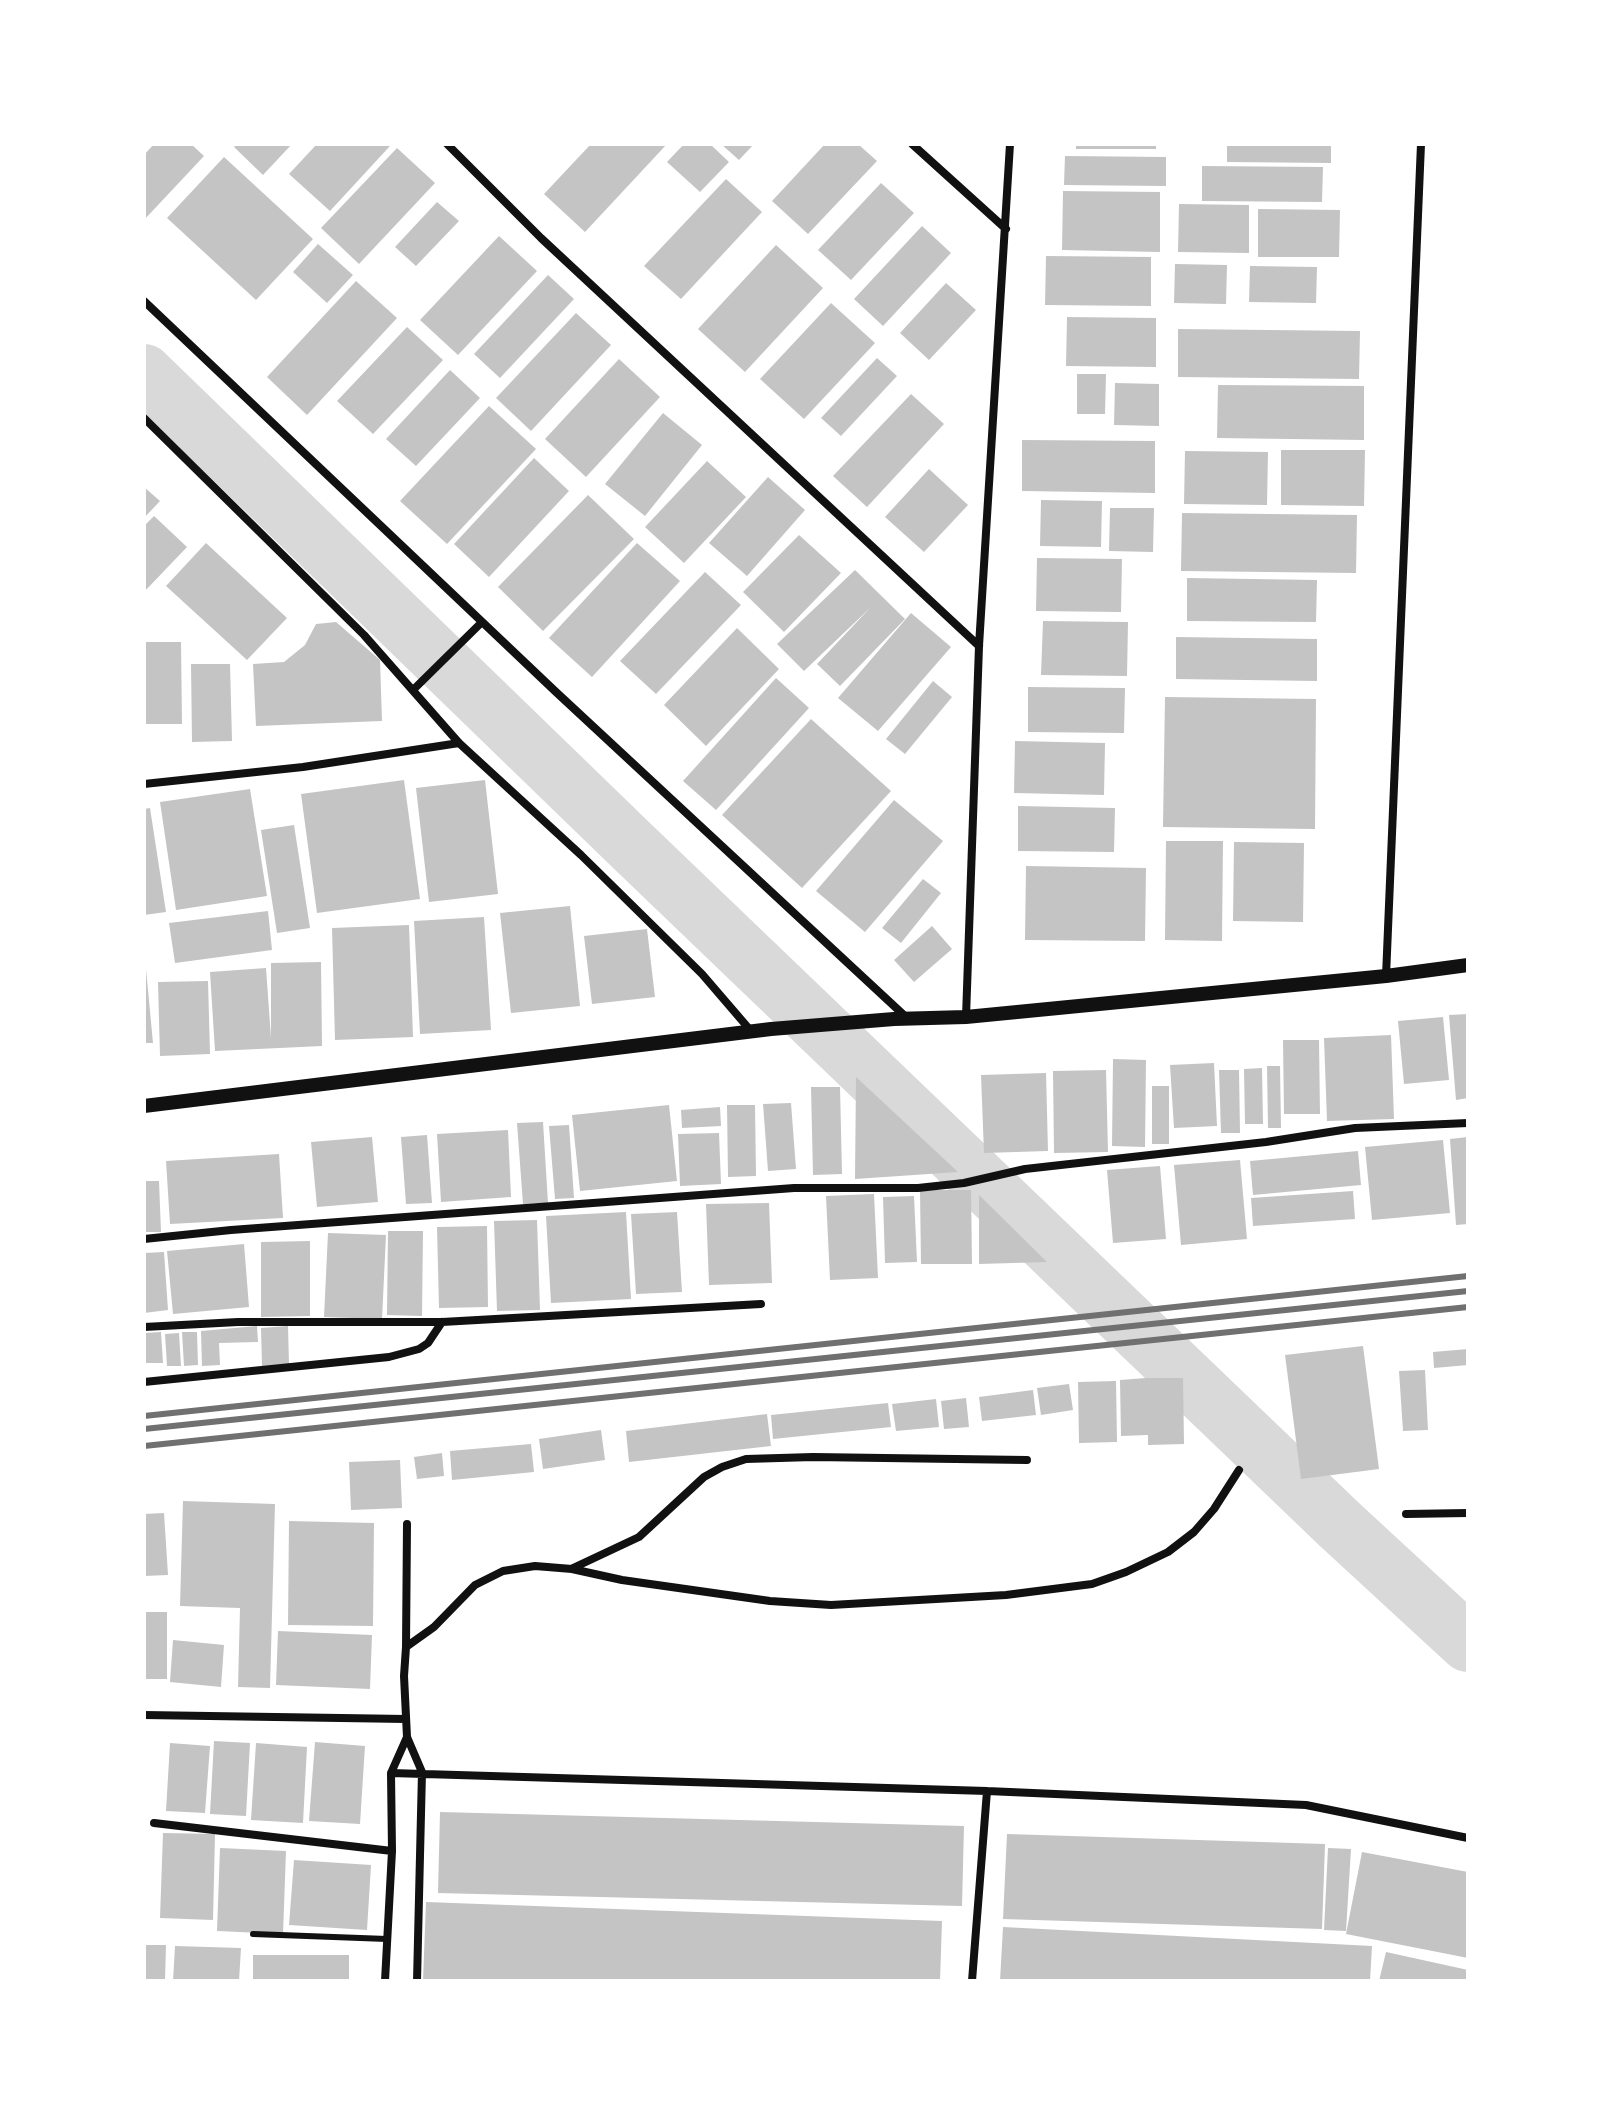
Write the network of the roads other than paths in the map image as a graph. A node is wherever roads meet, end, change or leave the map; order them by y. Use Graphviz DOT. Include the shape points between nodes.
graph roads {
  1 [pos="447,144"];
  2 [pos="912,144"];
  3 [pos="1010,144"];
  4 [pos="1421,144"];
  5 [pos="1006,229"];
  6 [pos="144,301"];
  7 [pos="144,418"];
  8 [pos="482,622"];
  9 [pos="979,646"];
  10 [pos="413,690"];
  11 [pos="459,743"];
  12 [pos="144,784"];
  13 [pos="1468,965"];
  14 [pos="1386,976"];
  15 [pos="966,1017"];
  16 [pos="900,1019"];
  17 [pos="752,1031"];
  18 [pos="144,1106"];
  19 [pos="1468,1123"];
  20 [pos="144,1239"];
  21 [pos="761,1304"];
  22 [pos="442,1322"];
  23 [pos="144,1327"];
  24 [pos="144,1382"];
  25 [pos="1027,1460"];
  26 [pos="1239,1470"];
  27 [pos="1468,1513"];
  28 [pos="1406,1514"];
  29 [pos="407,1524"];
  30 [pos="572,1569"];
  31 [pos="406,1647"];
  32 [pos="144,1715"];
  33 [pos="406,1719"];
  34 [pos="407,1737"];
  35 [pos="422,1772"];
  36 [pos="391,1773"];
  37 [pos="987,1791"];
  38 [pos="154,1823"];
  39 [pos="1468,1838"];
  40 [pos="392,1851"];
  41 [pos="253,1934"];
  42 [pos="387,1939"];
  43 [pos="385,1981"];
  44 [pos="417,1981"];
  45 [pos="972,1981"];
  1 -- 9 [label="street"];
  2 -- 5 [label="street"];
  3 -- 5 [label="street"];
  4 -- 14 [label="street"];
  5 -- 9 [label="street"];
  6 -- 8 [label="street"];
  7 -- 10 [label="street" via="284,553"];
  8 -- 10 [label="street"];
  8 -- 16 [label="street"];
  9 -- 15 [label="street"];
  10 -- 11 [label="street"];
  11 -- 12 [label="street"];
  11 -- 17 [label="street" via="702,974"];
  13 -- 14 [label="street"];
  14 -- 15 [label="street"];
  15 -- 16 [label="street"];
  16 -- 17 [label="street"];
  17 -- 18 [label="street"];
  19 -- 20 [label="street" via="1355,1128 1025,1169 918,1188 778,1189"];
  21 -- 22 [label="street"];
  22 -- 23 [label="street"];
  22 -- 24 [label="street" via="428,1343 405,1354"];
  25 -- 30 [label="street" via="746,1459 704,1477 639,1537"];
  26 -- 30 [label="street" via="1194,1532 1168,1552 1092,1584 831,1605 756,1599"];
  27 -- 28 [label="street"];
  29 -- 31 [label="street"];
  30 -- 31 [label="street" via="535,1566 503,1571 475,1585"];
  31 -- 33 [label="street"];
  32 -- 33 [label="street"];
  33 -- 34 [label="street"];
  34 -- 35 [label="street"];
  34 -- 36 [label="street"];
  35 -- 36 [label="street"];
  35 -- 37 [label="street"];
  35 -- 44 [label="street"];
  36 -- 40 [label="street"];
  37 -- 39 [label="street" via="1306,1805"];
  37 -- 45 [label="street"];
  38 -- 40 [label="street"];
  40 -- 42 [label="street"];
  41 -- 42 [label="lane"];
  42 -- 43 [label="street"];
}
